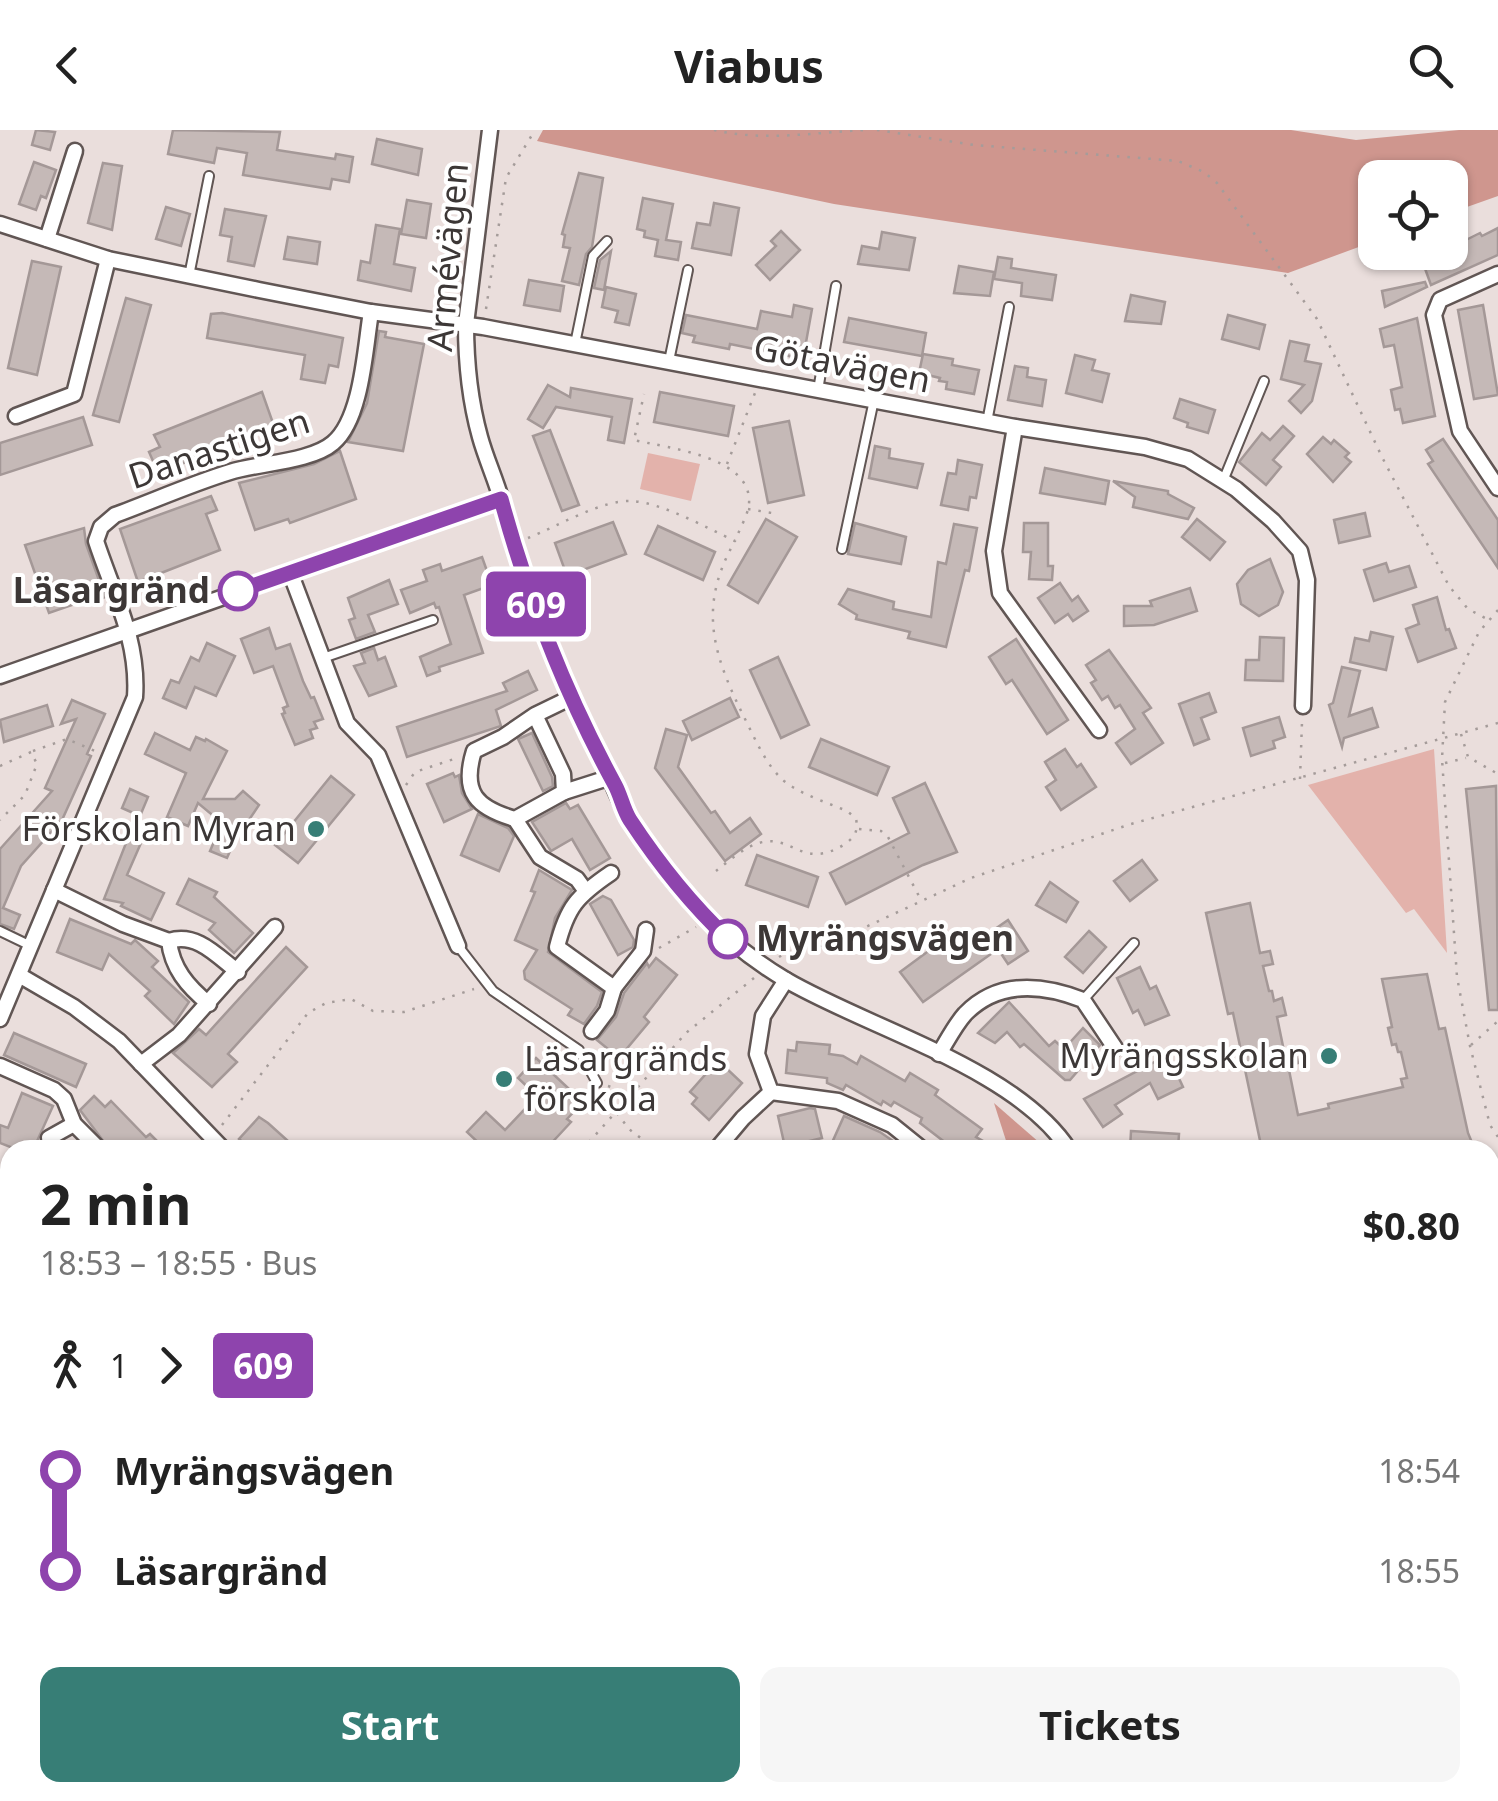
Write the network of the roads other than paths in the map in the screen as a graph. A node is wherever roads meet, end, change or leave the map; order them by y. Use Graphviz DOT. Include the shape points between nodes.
graph roads {
  1 [pos="490,130"];
  2 [pos="75,151"];
  3 [pos="210,176"];
  4 [pos="0,224"];
  5 [pos="47,239"];
  6 [pos="607,241"];
  7 [pos="108,258"];
  8 [pos="688,270"];
  9 [pos="1498,274"];
  10 [pos="189,276"];
  11 [pos="836,286"];
  12 [pos="1009,307"];
  13 [pos="371,312"];
  14 [pos="466,324"];
  15 [pos="575,344"];
  16 [pos="668,362"];
  17 [pos="1264,382"];
  18 [pos="818,390"];
  19 [pos="874,400"];
  20 [pos="16,416"];
  21 [pos="987,422"];
  22 [pos="1015,427"];
  23 [pos="1223,481"];
  24 [pos="1498,488"];
  25 [pos="501,499"];
  26 [pos="842,549"];
  27 [pos="290,572"];
  28 [pos="433,620"];
  29 [pos="129,630"];
  30 [pos="323,658"];
  31 [pos="0,676"];
  32 [pos="570,698"];
  33 [pos="1303,706"];
  34 [pos="535,715"];
  35 [pos="1099,730"];
  36 [pos="611,778"];
  37 [pos="564,792"];
  38 [pos="516,819"];
  39 [pos="610,873"];
  40 [pos="54,890"];
  41 [pos="584,890"];
  42 [pos="275,927"];
  43 [pos="646,930"];
  44 [pos="0,931"];
  45 [pos="169,941"];
  46 [pos="1134,943"];
  47 [pos="31,946"];
  48 [pos="458,946"];
  49 [pos="238,972"];
  50 [pos="19,974"];
  51 [pos="786,980"];
  52 [pos="614,988"];
  53 [pos="1083,1000"];
  54 [pos="208,1004"];
  55 [pos="0,1019"];
  56 [pos="592,1032"];
  57 [pos="1115,1048"];
  58 [pos="939,1054"];
  59 [pos="141,1064"];
  60 [pos="0,1066"];
  61 [pos="597,1083"];
  62 [pos="770,1092"];
  63 [pos="74,1124"];
  64 [pos="50,1140"];
  65 [pos="90,1140"];
  66 [pos="205,1140"];
  67 [pos="724,1140"];
  68 [pos="911,1140"];
  69 [pos="1060,1140"];
  1 -- 14 [label="street, Armévägen"];
  2 -- 5 [label="street"];
  3 -- 10 [label="lane"];
  4 -- 5 [label="street, Götavägen"];
  5 -- 7 [label="street, Götavägen"];
  6 -- 15 [label="lane" via="593,256"];
  7 -- 10 [label="street, Götavägen"];
  7 -- 20 [label="street" via="74,394"];
  8 -- 16 [label="lane"];
  9 -- 24 [label="street" via="1440,300 1434,315 1460,432"];
  10 -- 13 [label="street, Götavägen"];
  11 -- 18 [label="lane"];
  12 -- 21 [label="lane"];
  13 -- 14 [label="street, Götavägen"];
  13 -- 29 [label="street, Danastigen" via="356,402 333,443 232,471 115,515 101,527 96,541"];
  14 -- 15 [label="street, Götavägen"];
  14 -- 25 [label="street, Armévägen" via="480,435"];
  15 -- 16 [label="street, Götavägen"];
  16 -- 18 [label="street, Götavägen"];
  17 -- 23 [label="lane"];
  18 -- 19 [label="street, Götavägen"];
  19 -- 21 [label="street, Götavägen"];
  19 -- 26 [label="lane"];
  21 -- 22 [label="street, Götavägen"];
  22 -- 23 [label="street, Götavägen" via="1144,447 1188,460"];
  22 -- 35 [label="street" via="994,551 1000,593"];
  23 -- 33 [label="street, Götavägen" via="1300,550 1307,580"];
  25 -- 27 [label="street"];
  25 -- 32 [label="street, Armévägen"];
  27 -- 29 [label="street"];
  27 -- 30 [label="street"];
  28 -- 30 [label="lane"];
  29 -- 31 [label="street"];
  29 -- 40 [label="street, Danastigen" via="135,697"];
  30 -- 48 [label="street" via="347,723 378,755"];
  32 -- 34 [label="street"];
  32 -- 36 [label="street, Armévägen"];
  34 -- 37 [label="street" via="563,774"];
  34 -- 38 [label="street" via="474,752 468,771 473,796 488,811"];
  36 -- 37 [label="street"];
  36 -- 51 [label="street, Armévägen" via="627,815 684,896 728,939"];
  37 -- 38 [label="street"];
  38 -- 41 [label="street" via="540,857"];
  39 -- 41 [label="street"];
  40 -- 45 [label="street"];
  40 -- 47 [label="street, Danastigen"];
  41 -- 52 [label="street" via="557,947"];
  42 -- 49 [label="street"];
  43 -- 52 [label="street" via="643,951"];
  44 -- 47 [label="lane"];
  45 -- 49 [label="street" via="199,942"];
  45 -- 54 [label="street" via="177,970"];
  46 -- 53 [label="lane"];
  47 -- 50 [label="street, Danastigen"];
  48 -- 61 [label="lane" via="486,983 580,1050"];
  49 -- 54 [label="street"];
  50 -- 55 [label="street, Danastigen"];
  50 -- 59 [label="street" via="74,1006"];
  51 -- 58 [label="street, Armévägen"];
  51 -- 62 [label="street" via="763,1016 757,1054"];
  52 -- 56 [label="street"];
  53 -- 57 [label="street"];
  53 -- 58 [label="street" via="1033,986 996,991 966,1014"];
  54 -- 59 [label="street"];
  58 -- 69 [label="street, Armévägen" via="1028,1104"];
  59 -- 66 [label="street"];
  60 -- 63 [label="street" via="54,1090"];
  62 -- 67 [label="street"];
  62 -- 68 [label="street" via="838,1101"];
  63 -- 64 [label="street"];
  63 -- 65 [label="street"];
}
